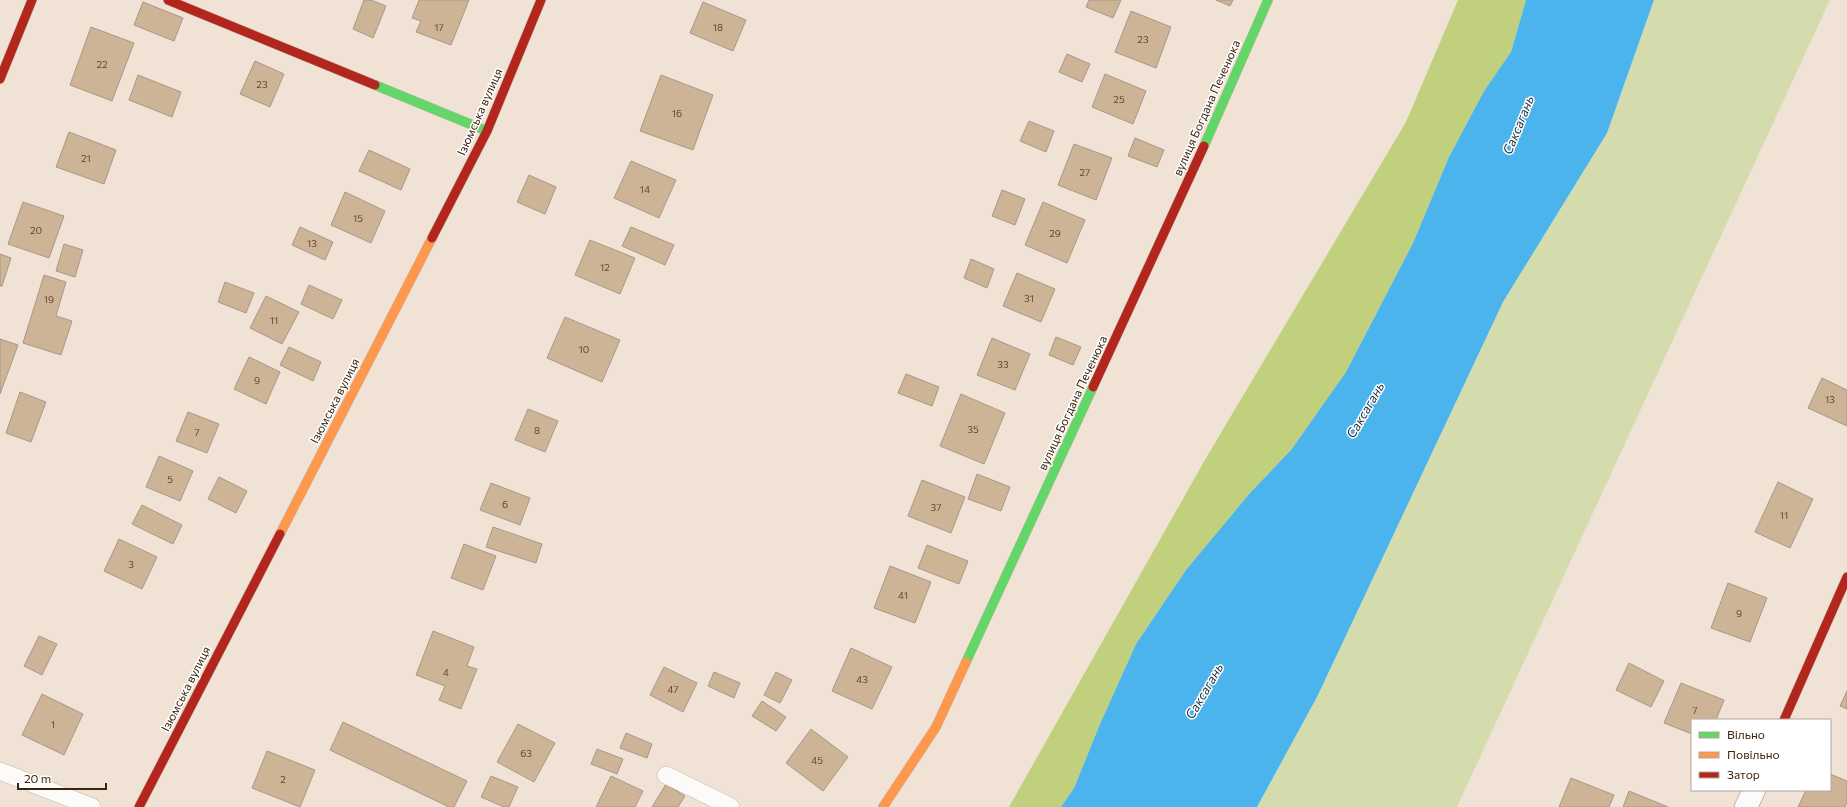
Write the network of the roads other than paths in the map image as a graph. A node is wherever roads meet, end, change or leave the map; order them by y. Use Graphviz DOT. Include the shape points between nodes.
graph roads {
  1 [pos="32,0"];
  2 [pos="168,0"];
  3 [pos="541,0"];
  4 [pos="1268,0"];
  5 [pos="0,79"];
  6 [pos="487,132"];
  7 [pos="1847,577"];
  8 [pos="1784,719"];
  9 [pos="0,771"];
  10 [pos="666,775"];
  11 [pos="1754,791"];
  12 [pos="92,807"];
  13 [pos="139,807"];
  14 [pos="731,807"];
  15 [pos="884,807"];
  16 [pos="1746,807"];
  1 -- 5 [label="street"];
  2 -- 6 [label="street"];
  3 -- 6 [label="street, Ізюмська вулиця"];
  4 -- 15 [label="street, вулиця Богдана Печенюка" via="1171,219 936,728"];
  6 -- 13 [label="street, Ізюмська вулиця"];
  7 -- 8 [label="street"];
  9 -- 12 [label="lane"];
  10 -- 14 [label="lane"];
  11 -- 16 [label="street"];
}
